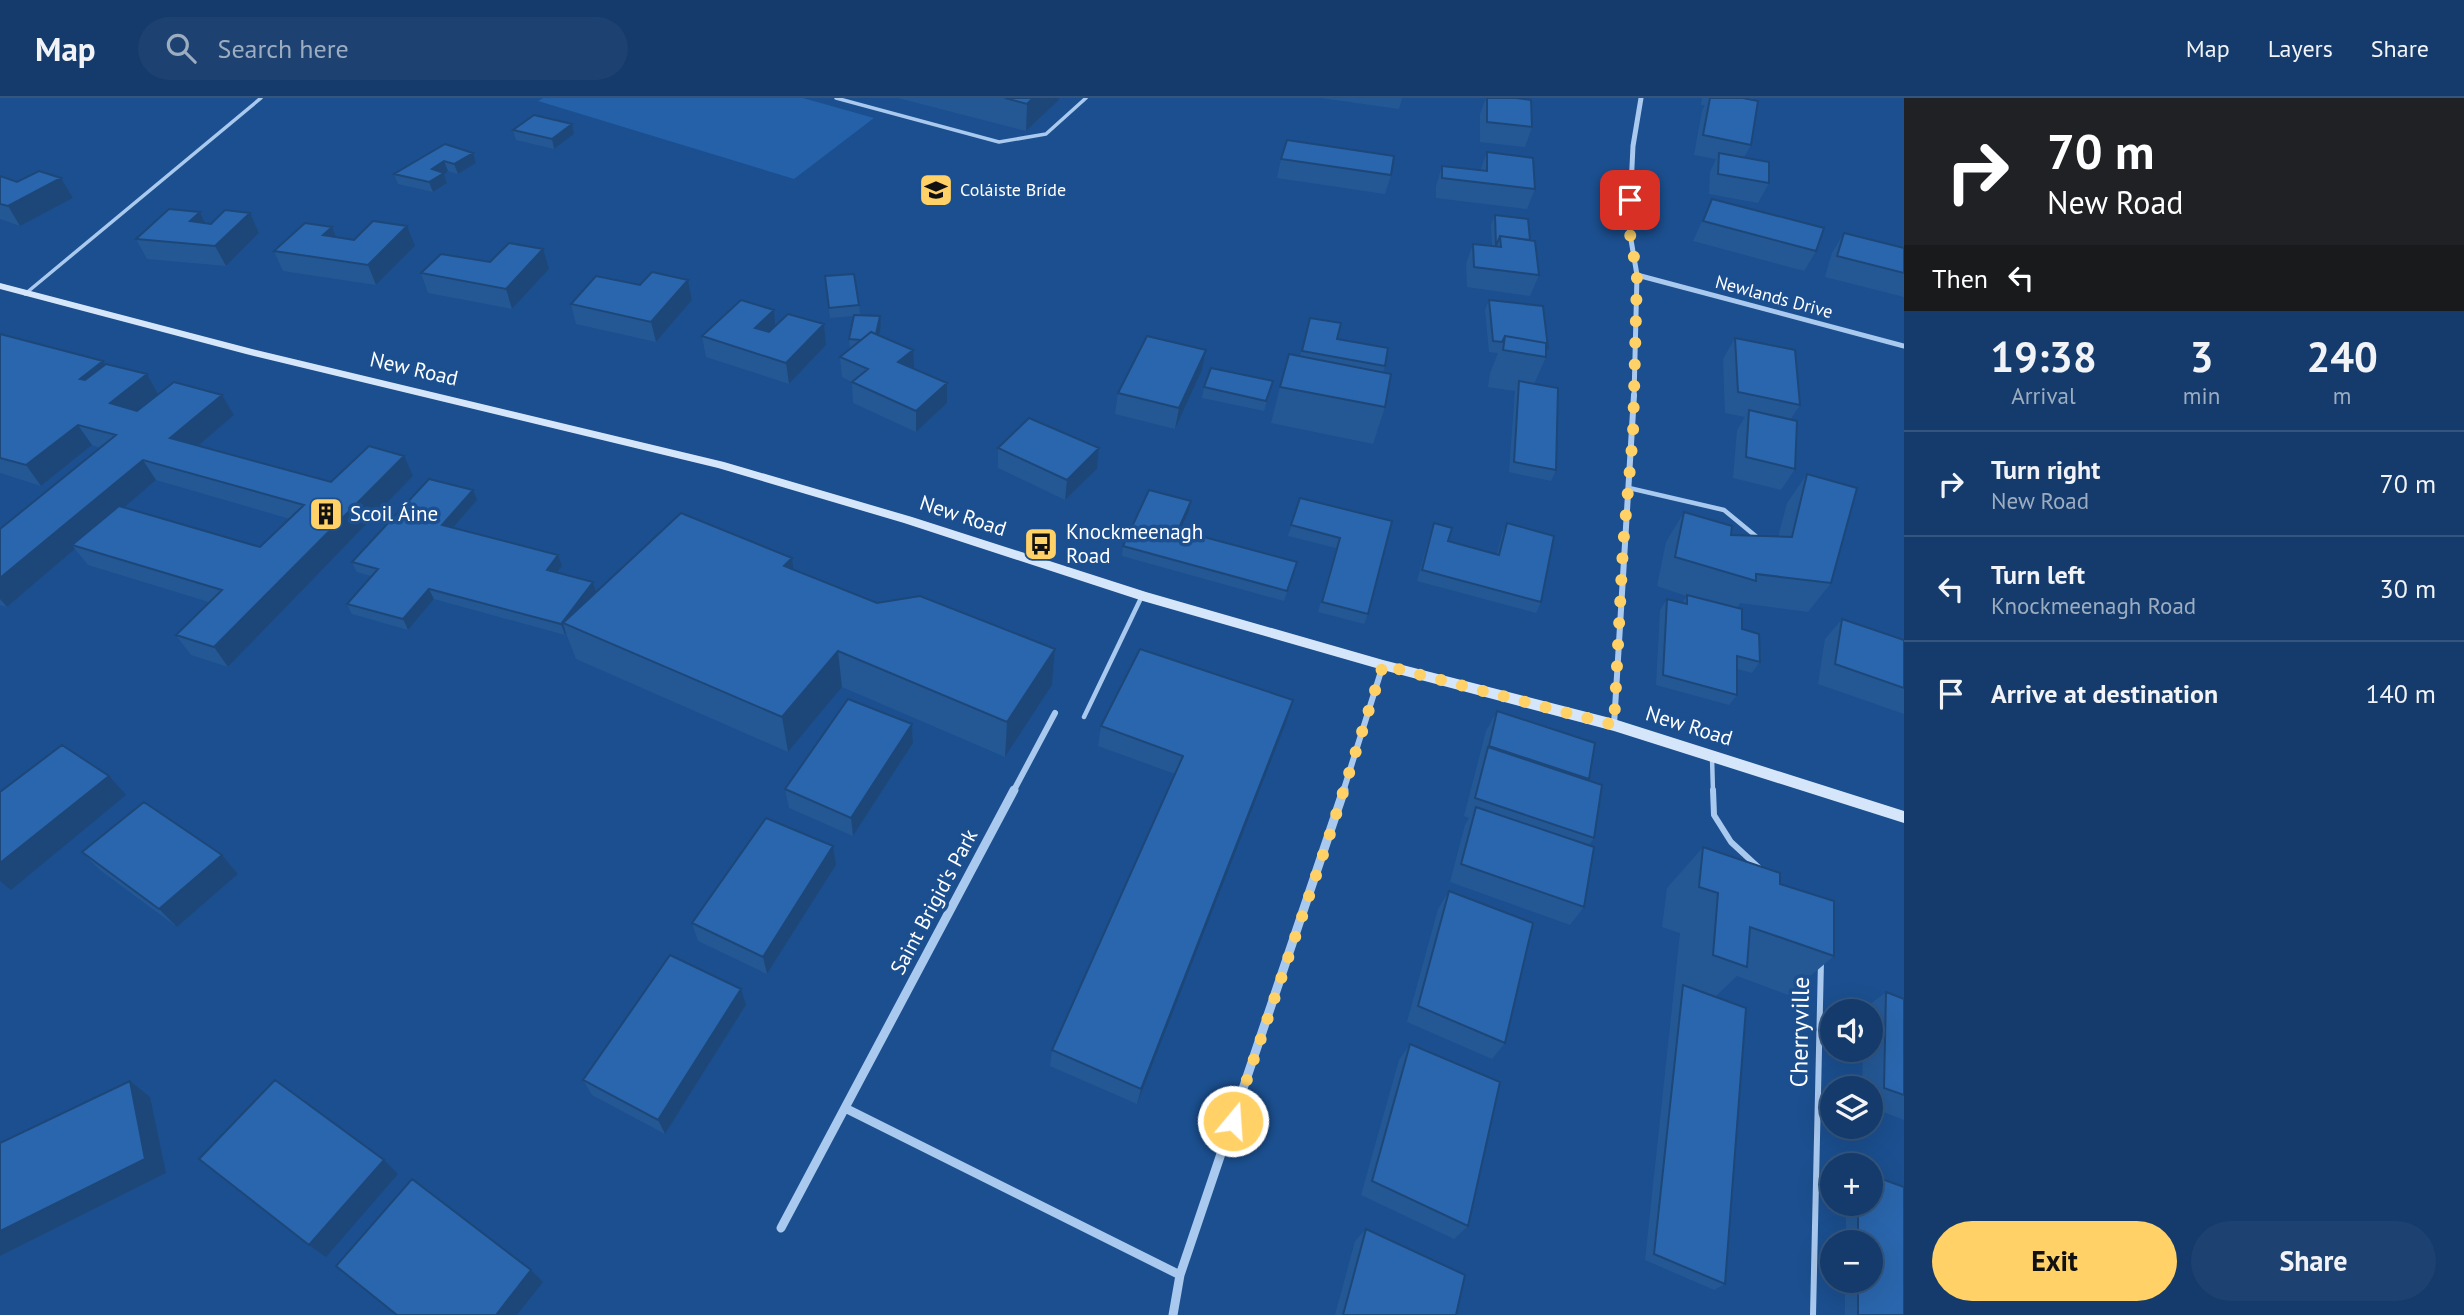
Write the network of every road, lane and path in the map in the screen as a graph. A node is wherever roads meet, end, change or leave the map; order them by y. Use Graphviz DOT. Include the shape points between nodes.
graph roads {
  1 [pos="261,98"];
  2 [pos="836,98"];
  3 [pos="1086,98"];
  4 [pos="1641,98"];
  5 [pos="1637,275"];
  6 [pos="0,286"];
  7 [pos="25,294"];
  8 [pos="1904,346"];
  9 [pos="1629,488"];
  10 [pos="1758,538"];
  11 [pos="1143,596"];
  12 [pos="1383,665"];
  13 [pos="1055,713"];
  14 [pos="1084,716"];
  15 [pos="1614,725"];
  16 [pos="1712,755"];
  17 [pos="1904,817"];
  18 [pos="1763,873"];
  19 [pos="1822,946"];
  20 [pos="845,1108"];
  21 [pos="781,1228"];
  22 [pos="1180,1275"];
  23 [pos="1173,1315"];
  24 [pos="1813,1315"];
  1 -- 7 [label="lane"];
  2 -- 3 [label="lane" via="999,142 1045,134"];
  4 -- 5 [label="street" via="1633,146 1629,228"];
  5 -- 8 [label="street, Newlands Drive"];
  5 -- 9 [label="street"];
  6 -- 7 [label="street, New Road"];
  7 -- 11 [label="street, New Road" via="720,465"];
  9 -- 10 [label="lane" via="1724,510"];
  9 -- 15 [label="street"];
  11 -- 12 [label="street, New Road"];
  11 -- 14 [label="lane"];
  12 -- 15 [label="street, New Road"];
  12 -- 22 [label="street"];
  13 -- 20 [label="street, Saint Brigid's Park"];
  15 -- 16 [label="street, New Road"];
  16 -- 17 [label="street, New Road"];
  16 -- 18 [label="lane" via="1714,815 1731,842"];
  19 -- 24 [label="lane, Cherryville"];
  20 -- 21 [label="street, Saint Brigid's Park"];
  20 -- 22 [label="street"];
  22 -- 23 [label="street"];
}
